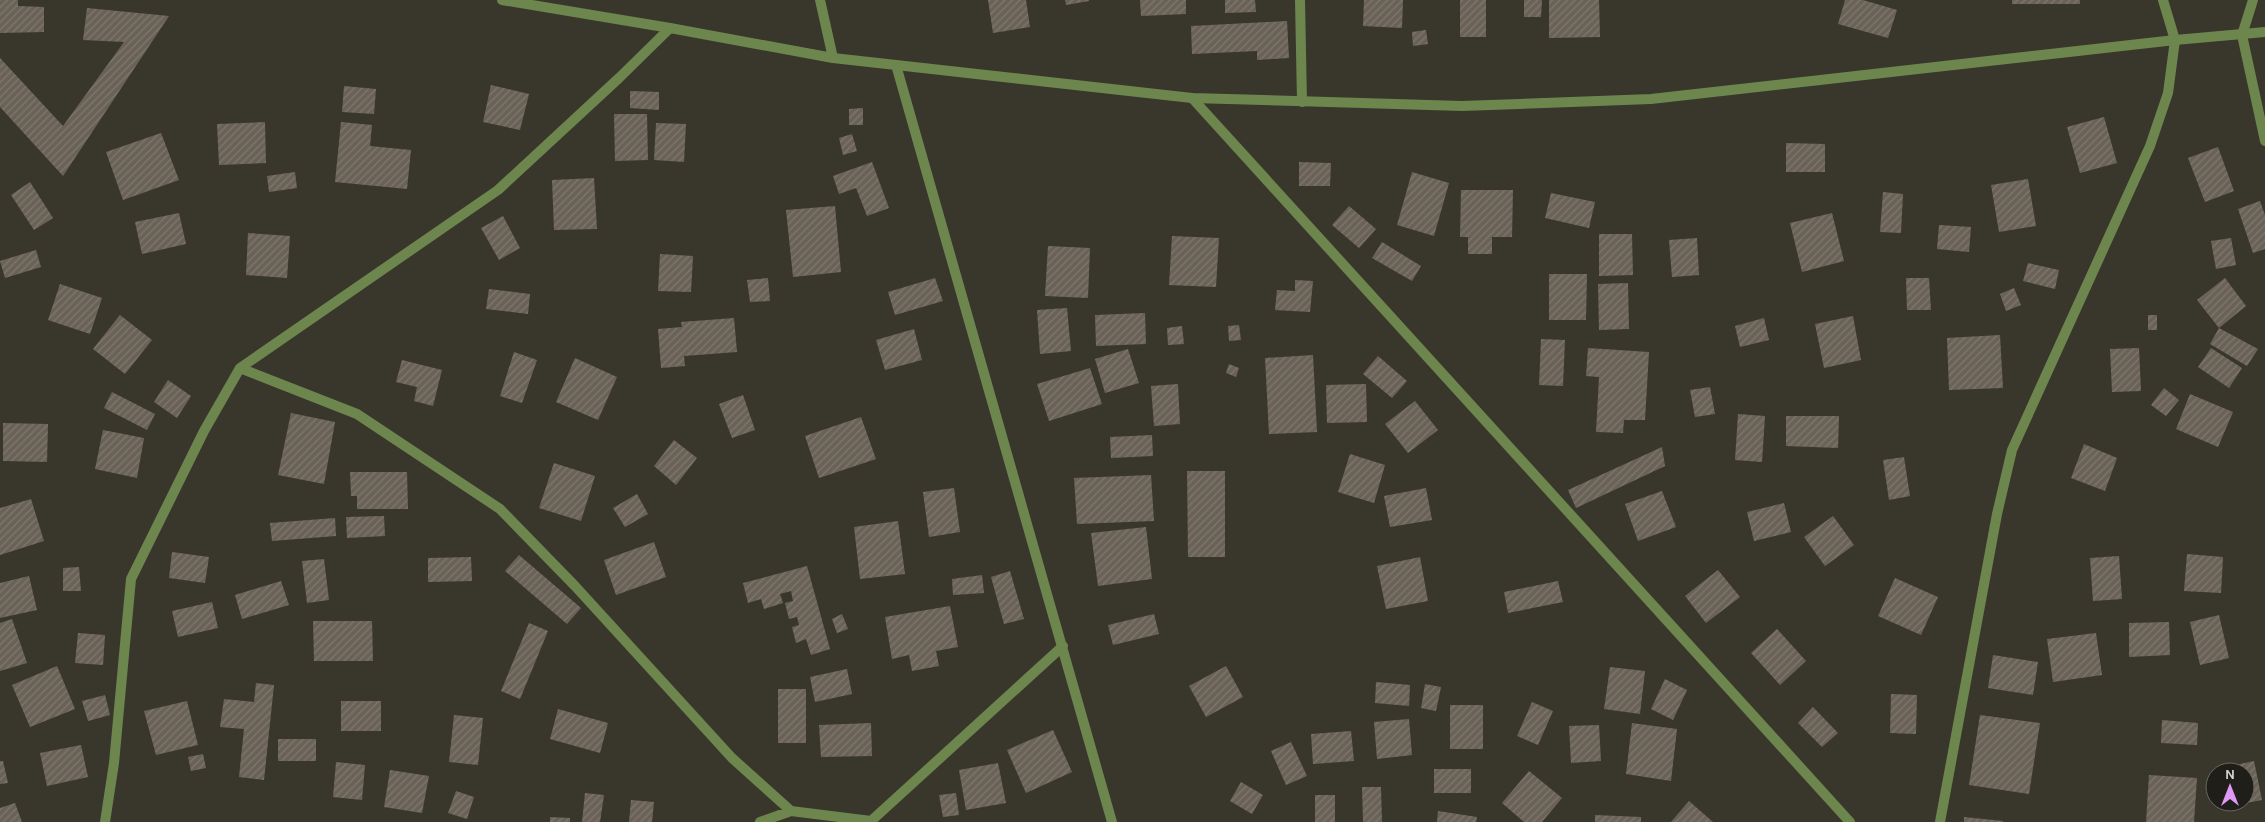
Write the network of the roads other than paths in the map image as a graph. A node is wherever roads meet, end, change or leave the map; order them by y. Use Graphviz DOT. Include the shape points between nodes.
graph roads {
  1 [pos="502,0"];
  2 [pos="820,0"];
  3 [pos="1300,0"];
  4 [pos="2163,0"];
  5 [pos="2253,0"];
  6 [pos="670,28"];
  7 [pos="2265,32"];
  8 [pos="2242,35"];
  9 [pos="2175,40"];
  10 [pos="834,58"];
  11 [pos="896,65"];
  12 [pos="1192,98"];
  13 [pos="1302,102"];
  14 [pos="2265,141"];
  15 [pos="240,368"];
  16 [pos="1063,646"];
  17 [pos="791,811"];
  18 [pos="104,822"];
  19 [pos="760,822"];
  20 [pos="870,822"];
  21 [pos="1112,822"];
  22 [pos="1850,822"];
  23 [pos="1940,822"];
  1 -- 6 [label="street"];
  2 -- 10 [label="street"];
  3 -- 13 [label="street"];
  4 -- 9 [label="street"];
  5 -- 8 [label="street"];
  6 -- 10 [label="street"];
  6 -- 15 [label="street" via="498,190"];
  7 -- 8 [label="street"];
  8 -- 9 [label="street"];
  8 -- 14 [label="street"];
  9 -- 13 [label="street" via="1651,99 1462,106"];
  9 -- 23 [label="street" via="2168,93 2150,146 2012,450"];
  10 -- 11 [label="street"];
  11 -- 12 [label="street"];
  11 -- 16 [label="street"];
  12 -- 13 [label="street"];
  12 -- 22 [label="street"];
  15 -- 17 [label="street" via="357,414 500,509 732,758"];
  15 -- 18 [label="street" via="204,431 131,580 114,763"];
  16 -- 20 [label="street"];
  16 -- 21 [label="street"];
  17 -- 19 [label="street"];
  17 -- 20 [label="street"];
}
